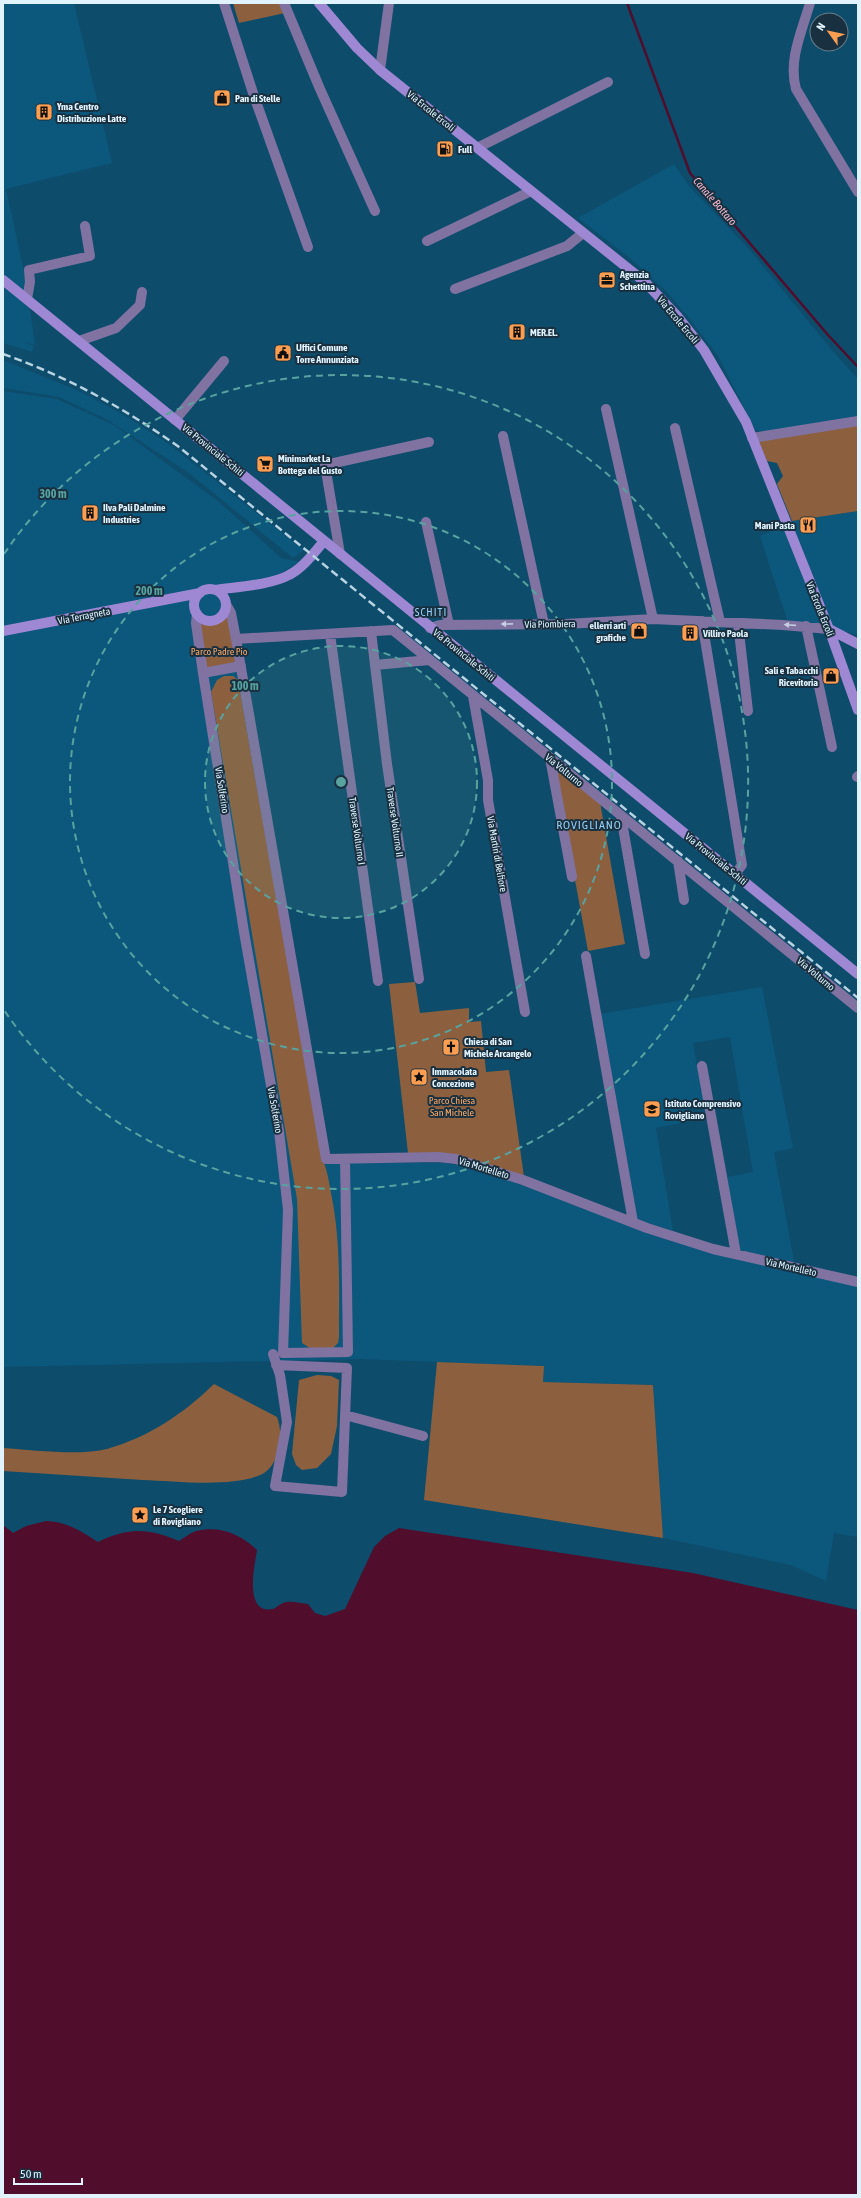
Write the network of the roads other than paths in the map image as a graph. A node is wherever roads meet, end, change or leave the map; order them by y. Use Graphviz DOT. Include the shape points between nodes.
graph roads {
  1 [pos="224,3"];
  2 [pos="284,3"];
  3 [pos="319,3"];
  4 [pos="389,3"];
  5 [pos="810,3"];
  6 [pos="380,70"];
  7 [pos="608,82"];
  8 [pos="476,148"];
  9 [pos="530,191"];
  10 [pos="858,192"];
  11 [pos="375,211"];
  12 [pos="85,226"];
  13 [pos="583,233"];
  14 [pos="427,242"];
  15 [pos="308,247"];
  16 [pos="3,280"];
  17 [pos="455,288"];
  18 [pos="142,292"];
  19 [pos="27,299"];
  20 [pos="79,341"];
  21 [pos="224,361"];
  22 [pos="606,409"];
  23 [pos="175,420"];
  24 [pos="858,421"];
  25 [pos="675,428"];
  26 [pos="503,436"];
  27 [pos="752,438"];
  28 [pos="428,442"];
  29 [pos="426,522"];
  30 [pos="324,541"];
  31 [pos="340,554"];
  32 [pos="235,588"];
  33 [pos="216,590"];
  34 [pos="200,593"];
  35 [pos="165,599"];
  36 [pos="226,602"];
  37 [pos="196,610"];
  38 [pos="653,619"];
  39 [pos="702,621"];
  40 [pos="720,622"];
  41 [pos="738,623"];
  42 [pos="544,624"];
  43 [pos="448,625"];
  44 [pos="806,626"];
  45 [pos="430,628"];
  46 [pos="829,629"];
  47 [pos="3,631"];
  48 [pos="371,631"];
  49 [pos="330,634"];
  50 [pos="236,639"];
  51 [pos="858,644"];
  52 [pos="430,660"];
  53 [pos="375,665"];
  54 [pos="241,666"];
  55 [pos="203,673"];
  56 [pos="473,696"];
  57 [pos="748,710"];
  58 [pos="858,710"];
  59 [pos="832,747"];
  60 [pos="550,758"];
  61 [pos="621,816"];
  62 [pos="678,862"];
  63 [pos="735,874"];
  64 [pos="572,877"];
  65 [pos="684,900"];
  66 [pos="645,954"];
  67 [pos="586,956"];
  68 [pos="856,970"];
  69 [pos="419,979"];
  70 [pos="378,981"];
  71 [pos="858,1008"];
  72 [pos="525,1012"];
  73 [pos="702,1066"];
  74 [pos="345,1159"];
  75 [pos="633,1222"];
  76 [pos="736,1254"];
  77 [pos="858,1282"];
  78 [pos="273,1354"];
  79 [pos="276,1365"];
  80 [pos="345,1415"];
  81 [pos="423,1436"];
  1 -- 15 [label="street"];
  2 -- 11 [label="street"];
  3 -- 6 [label="street, Via Ercole Ercoli" via="357,48"];
  4 -- 6 [label="street"];
  5 -- 10 [label="street" via="792,76 796,89"];
  6 -- 8 [label="street, Via Ercole Ercoli"];
  7 -- 8 [label="street"];
  8 -- 9 [label="street, Via Ercole Ercoli"];
  9 -- 13 [label="street, Via Ercole Ercoli"];
  9 -- 14 [label="street"];
  12 -- 19 [label="street" via="90,256 29,270"];
  13 -- 17 [label="street" via="566,246"];
  13 -- 27 [label="street, Via Ercole Ercoli" via="645,282 678,317 704,350 746,422"];
  16 -- 19 [label="street, Via Provinciale Schiti"];
  18 -- 20 [label="street" via="140,305 122,324"];
  19 -- 20 [label="street, Via Provinciale Schiti"];
  20 -- 23 [label="street, Via Provinciale Schiti"];
  21 -- 23 [label="street"];
  22 -- 38 [label="street"];
  23 -- 30 [label="street, Via Provinciale Schiti"];
  24 -- 27 [label="street"];
  25 -- 40 [label="street"];
  26 -- 42 [label="street"];
  27 -- 46 [label="street, Via Ercole Ercoli"];
  28 -- 31 [label="street" via="325,465"];
  29 -- 43 [label="street"];
  30 -- 31 [label="street, Via Provinciale Schiti"];
  30 -- 32 [label="street" via="288,575"];
  31 -- 45 [label="street, Via Provinciale Schiti"];
  32 -- 33 [label="street"];
  32 -- 36 [label="street"];
  33 -- 34 [label="street" via="209,589"];
  33 -- 36 [label="street"];
  34 -- 35 [label="street, Via Terragneta"];
  34 -- 37 [label="street"];
  35 -- 37 [label="street"];
  35 -- 47 [label="street, Via Terragneta"];
  36 -- 37 [label="street" via="223,615 215,621 205,620"];
  36 -- 50 [label="street"];
  37 -- 55 [label="street, Via Solferino"];
  38 -- 39 [label="street, Via Piombiera"];
  38 -- 42 [label="street, Via Piombiera"];
  39 -- 40 [label="street, Via Piombiera"];
  39 -- 63 [label="street" via="742,865"];
  40 -- 41 [label="street, Via Piombiera"];
  44 -- 41 [label="street, Via Piombiera, one-way"];
  41 -- 57 [label="street"];
  42 -- 43 [label="street, Via Piombiera, one-way"];
  43 -- 45 [label="street, Via Piombiera"];
  44 -- 46 [label="street, Via Piombiera"];
  44 -- 59 [label="street"];
  45 -- 63 [label="street, Via Provinciale Schiti"];
  46 -- 51 [label="street, Via Piombiera"];
  46 -- 58 [label="street, Via Ercole Ercoli"];
  48 -- 49 [label="street, Via Volturno"];
  48 -- 52 [label="street, Via Volturno" via="393,630"];
  48 -- 53 [label="street, Traverse Volturno II"];
  49 -- 50 [label="street, Via Volturno"];
  49 -- 70 [label="street, Traverse Volturno I"];
  50 -- 54 [label="street"];
  52 -- 53 [label="street"];
  52 -- 56 [label="street, Via Volturno"];
  53 -- 69 [label="street, Traverse Volturno II"];
  54 -- 55 [label="street"];
  54 -- 74 [label="street, Via Mortelleto" via="326,1159"];
  55 -- 74 [label="street, Via Solferino" via="279,1132 288,1210 283,1352 348,1352"];
  56 -- 60 [label="street, Via Volturno"];
  56 -- 72 [label="street, Via Martiri di Belfiore" via="488,780 488,800"];
  60 -- 61 [label="street, Via Volturno"];
  60 -- 64 [label="street"];
  61 -- 62 [label="street, Via Volturno"];
  61 -- 66 [label="street"];
  62 -- 65 [label="street"];
  62 -- 71 [label="street, Via Volturno"];
  63 -- 68 [label="street, Via Provinciale Schiti"];
  67 -- 75 [label="street"];
  73 -- 76 [label="street"];
  74 -- 75 [label="street, Via Mortelleto" via="456,1159 523,1180"];
  75 -- 76 [label="street, Via Mortelleto"];
  76 -- 77 [label="street, Via Mortelleto"];
  78 -- 79 [label="street"];
  79 -- 80 [label="street" via="347,1368"];
  79 -- 80 [label="street" via="286,1422 275,1486 342,1492"];
  80 -- 81 [label="street"];
}
